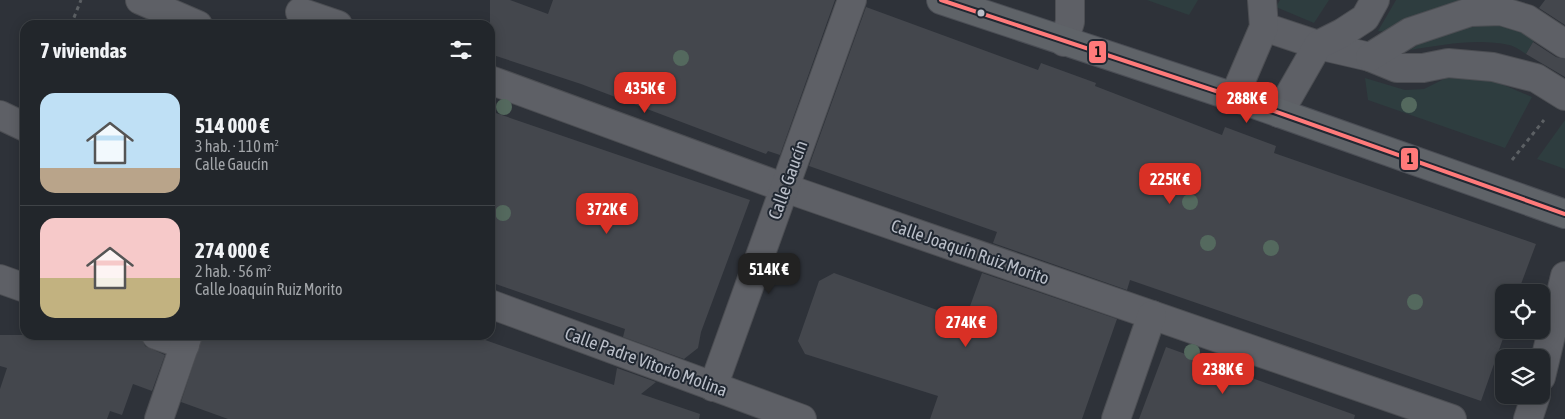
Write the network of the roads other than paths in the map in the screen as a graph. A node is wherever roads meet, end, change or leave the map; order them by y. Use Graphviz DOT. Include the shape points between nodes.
graph roads {
  1 [pos="140,0"];
  2 [pos="852,0"];
  3 [pos="941,0"];
  4 [pos="1070,0"];
  5 [pos="1262,0"];
  6 [pos="1375,0"];
  7 [pos="300,12"];
  8 [pos="186,20"];
  9 [pos="323,20"];
  10 [pos="1264,27"];
  11 [pos="1064,42"];
  12 [pos="1565,44"];
  13 [pos="1318,45"];
  14 [pos="1370,58"];
  15 [pos="495,82"];
  16 [pos="1564,95"];
  17 [pos="1234,97"];
  18 [pos="1279,113"];
  19 [pos="0,115"];
  20 [pos="20,125"];
  21 [pos="785,188"];
  22 [pos="1565,214"];
  23 [pos="0,279"];
  24 [pos="20,286"];
  25 [pos="1563,290"];
  26 [pos="495,306"];
  27 [pos="1152,315"];
  28 [pos="186,340"];
  29 [pos="1548,349"];
  30 [pos="713,387"];
  31 [pos="1533,404"];
  32 [pos="757,411"];
  33 [pos="162,418"];
  34 [pos="802,419"];
  35 [pos="1116,419"];
  36 [pos="1452,419"];
  37 [pos="1528,419"];
  1 -- 8 [label="street"];
  2 -- 21 [label="street, Calle Gaucín"];
  3 -- 11 [label="main road"];
  4 -- 11 [label="street" via="1070,22"];
  5 -- 10 [label="street"];
  6 -- 13 [label="street" via="1365,18"];
  7 -- 9 [label="street"];
  10 -- 13 [label="street"];
  10 -- 17 [label="street"];
  11 -- 17 [label="main road"];
  12 -- 14 [label="street" via="1527,19 1500,11 1470,12 1410,32"];
  13 -- 14 [label="street"];
  13 -- 18 [label="street"];
  14 -- 16 [label="street" via="1397,68 1423,68 1448,63 1493,67 1536,78"];
  15 -- 21 [label="street, Calle Joaquín Ruiz Morito"];
  17 -- 18 [label="main road"];
  18 -- 22 [label="main road"];
  19 -- 20 [label="street"];
  21 -- 27 [label="street, Calle Joaquín Ruiz Morito"];
  21 -- 30 [label="street, Calle Gaucín"];
  23 -- 24 [label="street"];
  25 -- 29 [label="street"];
  26 -- 30 [label="street, Calle Padre Vitorio Molina"];
  27 -- 35 [label="street"];
  27 -- 36 [label="street, Calle Joaquín Ruiz Morito"];
  28 -- 33 [label="street"];
  30 -- 32 [label="street, Calle Padre Vitorio Molina"];
  31 -- 37 [label="street"];
  32 -- 34 [label="street, Calle Padre Vitorio Molina"];
}
